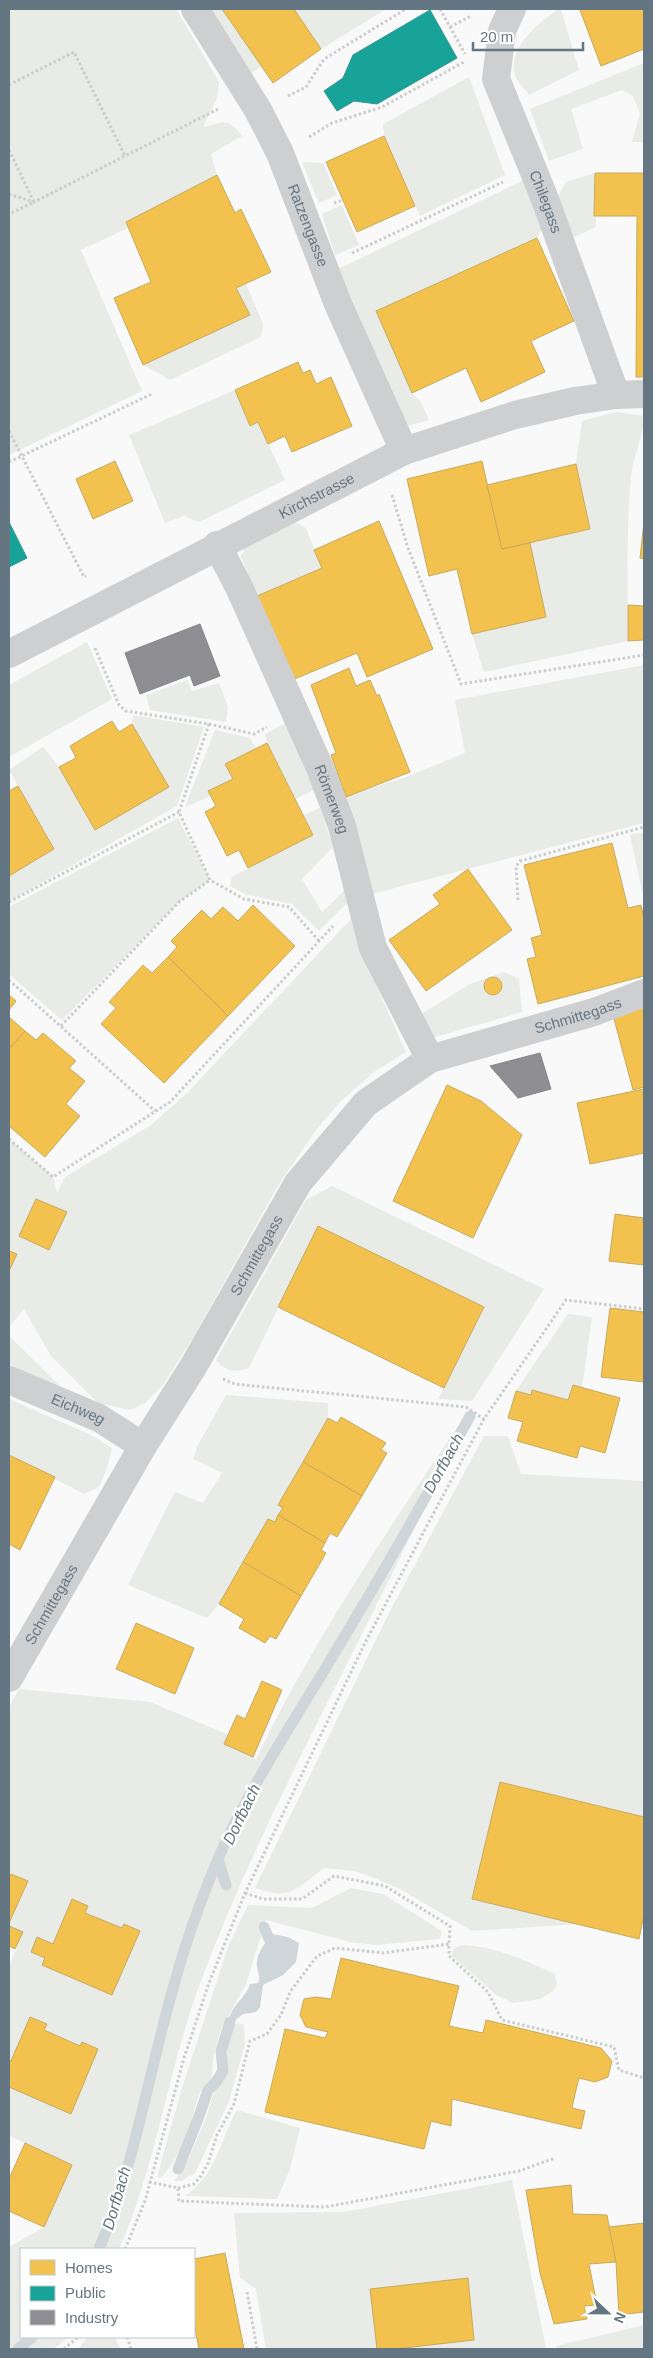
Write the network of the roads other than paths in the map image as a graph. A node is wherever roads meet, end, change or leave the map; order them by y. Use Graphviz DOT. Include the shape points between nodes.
graph roads {
  1 [pos="195,9"];
  2 [pos="512,9"];
  3 [pos="644,394"];
  4 [pos="616,395"];
  5 [pos="404,451"];
  6 [pos="217,545"];
  7 [pos="9,654"];
  8 [pos="644,993"];
  9 [pos="430,1059"];
  10 [pos="9,1380"];
  11 [pos="143,1446"];
  12 [pos="9,1678"];
  1 -- 5 [label="street, Ratzengasse" via="253,102 280,155"];
  2 -- 4 [label="street, Chilegass" via="502,31 496,79 533,168"];
  3 -- 4 [label="street, Kirchstrasse"];
  4 -- 5 [label="street, Kirchstrasse" via="515,415"];
  5 -- 6 [label="street, Kirchstrasse"];
  6 -- 7 [label="street, Kirchstrasse"];
  6 -- 9 [label="street, Römerweg" via="320,768 342,826 373,948"];
  8 -- 9 [label="street, Schmittegass" via="594,1012"];
  9 -- 11 [label="street, Schmittegass" via="366,1103 298,1183 193,1367"];
  10 -- 11 [label="street, Eichweg" via="99,1418"];
  11 -- 12 [label="street, Schmittegass"];
}
